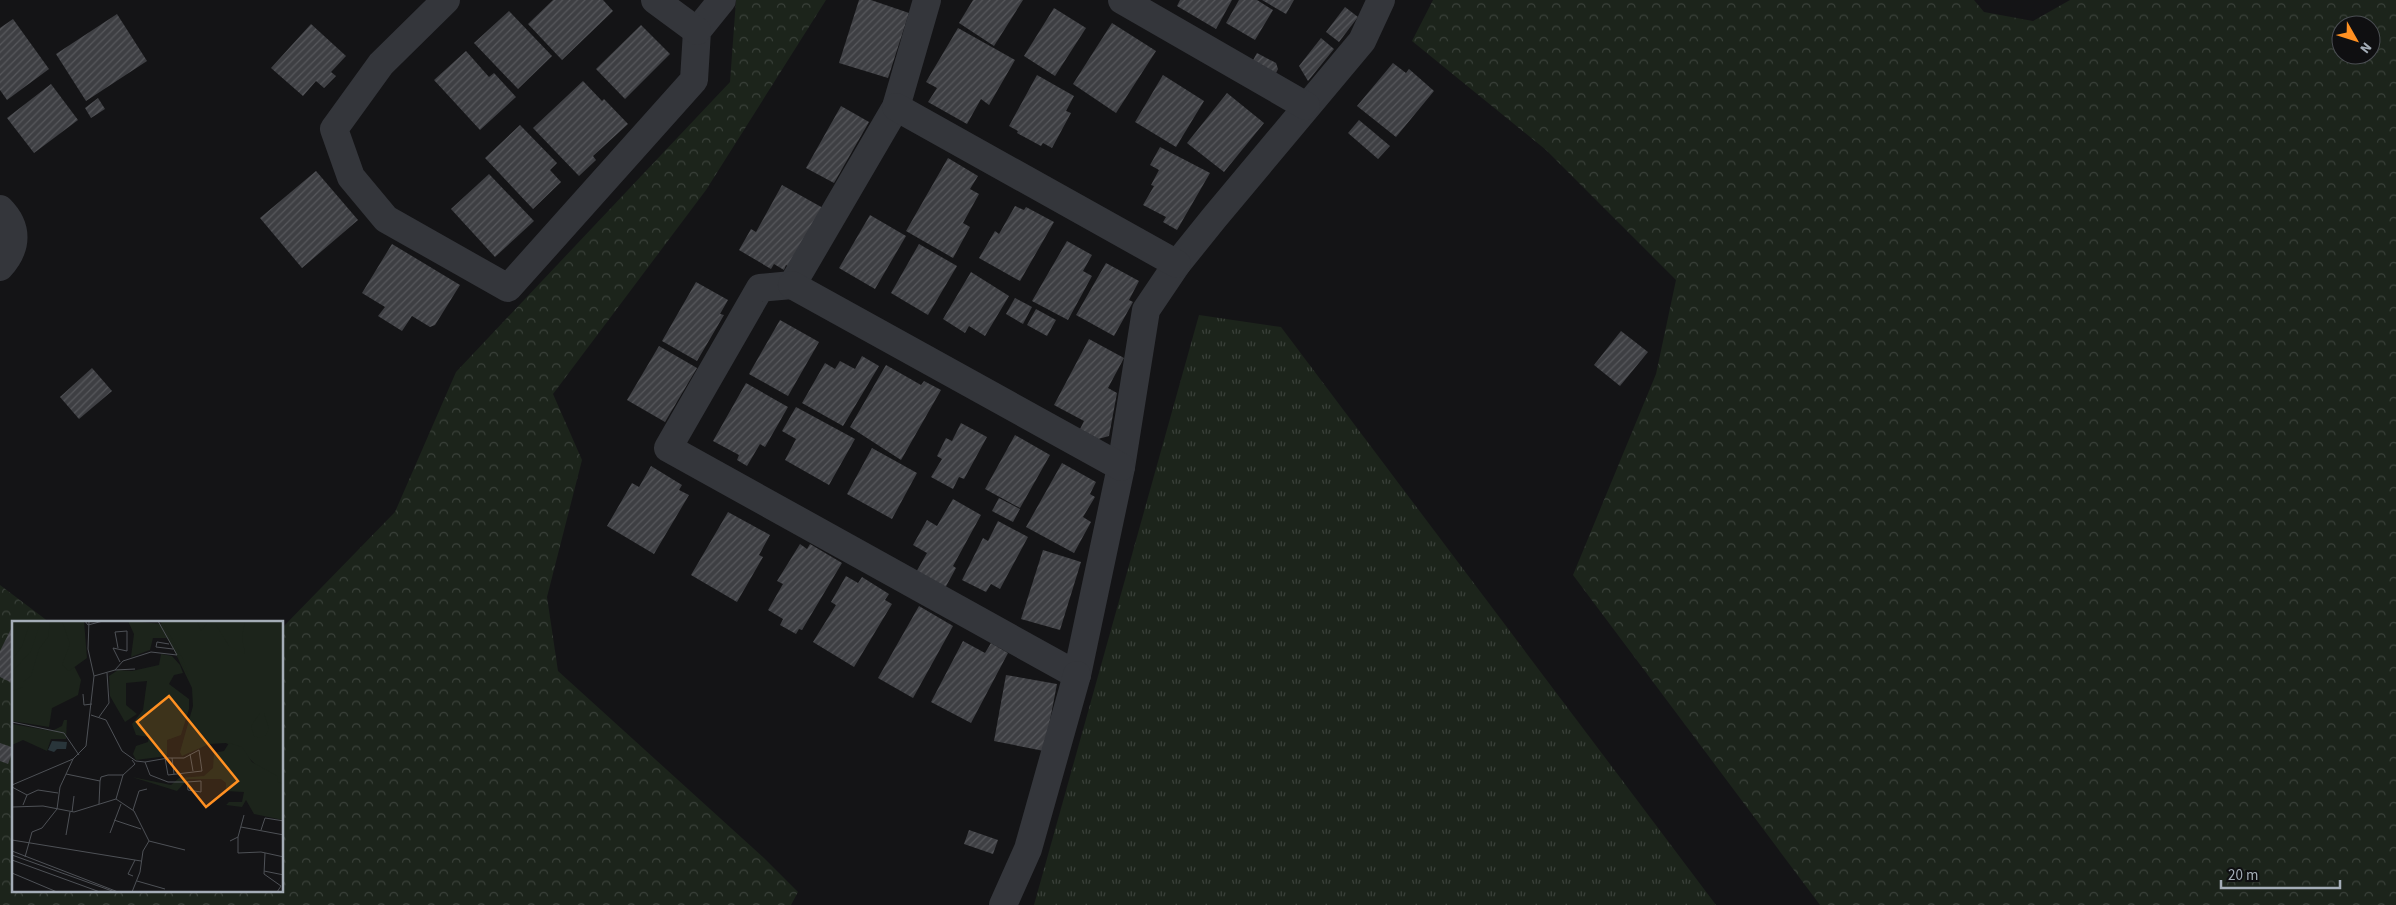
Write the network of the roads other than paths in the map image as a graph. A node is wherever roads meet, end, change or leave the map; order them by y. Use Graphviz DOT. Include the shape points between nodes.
graph roads {
  1 [pos="446,0"];
  2 [pos="655,0"];
  3 [pos="722,0"];
  4 [pos="927,0"];
  5 [pos="1122,0"];
  6 [pos="1381,0"];
  7 [pos="697,30"];
  8 [pos="1306,106"];
  9 [pos="896,107"];
  10 [pos="0,209"];
  11 [pos="1177,264"];
  12 [pos="0,267"];
  13 [pos="792,285"];
  14 [pos="1122,467"];
  15 [pos="1077,675"];
  16 [pos="1003,905"];
  1 -- 7 [label="street" via="381,64 334,130 351,177 386,219 508,288 694,80"];
  2 -- 7 [label="street"];
  3 -- 7 [label="street"];
  4 -- 9 [label="street"];
  5 -- 8 [label="street"];
  6 -- 8 [label="street" via="1362,41"];
  8 -- 11 [label="street"];
  9 -- 11 [label="street"];
  9 -- 13 [label="street"];
  10 -- 12 [label="street" via="10,219 15,237"];
  11 -- 14 [label="street" via="1146,310"];
  13 -- 14 [label="street"];
  13 -- 15 [label="street" via="760,288 668,448"];
  14 -- 15 [label="street"];
  15 -- 16 [label="street" via="1028,849"];
}
